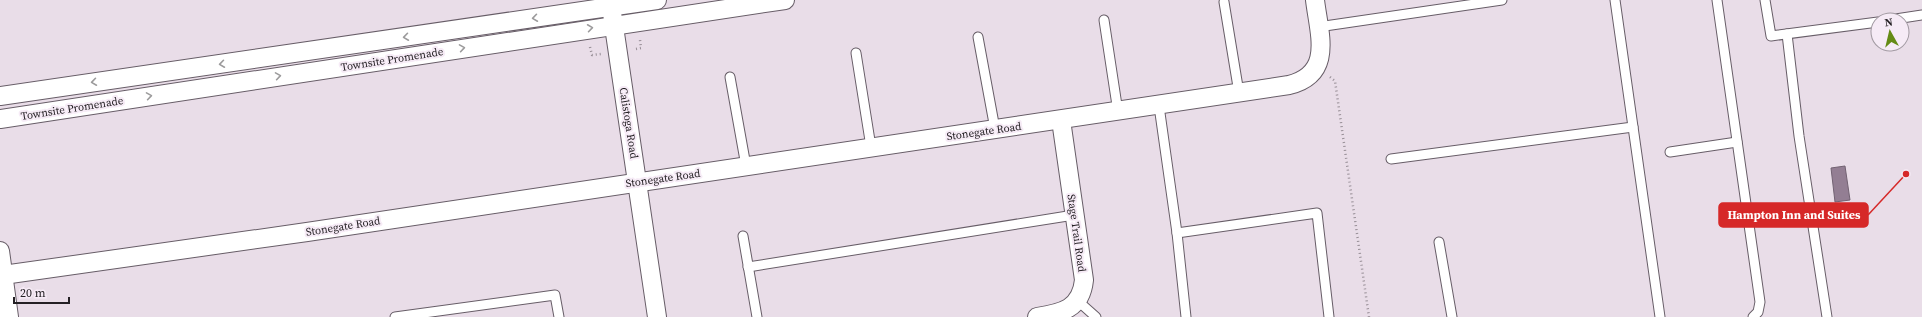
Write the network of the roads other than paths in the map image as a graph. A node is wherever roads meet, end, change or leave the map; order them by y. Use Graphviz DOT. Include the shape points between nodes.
graph roads {
  1 [pos="657,0"];
  2 [pos="785,0"];
  3 [pos="1315,0"];
  4 [pos="1502,0"];
  5 [pos="1615,0"];
  6 [pos="1717,0"];
  7 [pos="1765,0"];
  8 [pos="1224,2"];
  9 [pos="611,3"];
  10 [pos="1922,15"];
  11 [pos="1910,17"];
  12 [pos="1104,20"];
  13 [pos="1870,23"];
  14 [pos="614,25"];
  15 [pos="1318,27"];
  16 [pos="1787,34"];
  17 [pos="978,37"];
  18 [pos="856,53"];
  19 [pos="730,77"];
  20 [pos="1239,94"];
  21 [pos="0,96"];
  22 [pos="1159,106"];
  23 [pos="1118,112"];
  24 [pos="0,119"];
  25 [pos="1061,120"];
  26 [pos="1633,127"];
  27 [pos="995,129"];
  28 [pos="1737,142"];
  29 [pos="871,147"];
  30 [pos="1670,152"];
  31 [pos="1391,158"];
  32 [pos="746,166"];
  33 [pos="638,181"];
  34 [pos="1074,215"];
  35 [pos="1177,233"];
  36 [pos="743,236"];
  37 [pos="1439,242"];
  38 [pos="0,251"];
  39 [pos="748,267"];
  40 [pos="3,280"];
  41 [pos="1078,301"];
  42 [pos="9,317"];
  43 [pos="395,317"];
  44 [pos="559,317"];
  45 [pos="657,317"];
  46 [pos="757,317"];
  47 [pos="1037,317"];
  48 [pos="1096,317"];
  49 [pos="1186,317"];
  50 [pos="1329,317"];
  51 [pos="1452,317"];
  52 [pos="1660,317"];
  53 [pos="1753,317"];
  54 [pos="1826,317"];
  1 -- 9 [label="street, Townsite Promenade"];
  2 -- 14 [label="street, Townsite Promenade"];
  3 -- 15 [label="street"];
  4 -- 15 [label="lane"];
  5 -- 26 [label="lane"];
  6 -- 28 [label="lane"];
  7 -- 16 [label="lane" via="1771,36"];
  8 -- 20 [label="lane"];
  9 -- 14 [label="street, Calistoga Road"];
  9 -- 21 [label="street, Townsite Promenade, one-way"];
  10 -- 11 [label="lane"];
  12 -- 23 [label="lane"];
  13 -- 16 [label="lane"];
  24 -- 14 [label="street, Townsite Promenade, one-way"];
  14 -- 33 [label="street, Calistoga Road"];
  15 -- 20 [label="street, Stonegate Road" via="1321,51 1317,67 1311,75 1297,83"];
  16 -- 54 [label="lane" via="1802,160"];
  17 -- 27 [label="lane"];
  18 -- 29 [label="lane"];
  19 -- 32 [label="lane"];
  20 -- 22 [label="street, Stonegate Road"];
  22 -- 23 [label="street, Stonegate Road"];
  22 -- 35 [label="lane"];
  23 -- 25 [label="street, Stonegate Road"];
  25 -- 27 [label="street, Stonegate Road"];
  25 -- 34 [label="street, Stage Trail Road"];
  26 -- 31 [label="lane"];
  26 -- 52 [label="lane"];
  27 -- 29 [label="street, Stonegate Road"];
  28 -- 30 [label="lane"];
  28 -- 53 [label="lane" via="1760,302 1758,312"];
  29 -- 32 [label="street, Stonegate Road"];
  32 -- 33 [label="street, Stonegate Road"];
  33 -- 40 [label="street, Stonegate Road"];
  33 -- 45 [label="street, Calistoga Road"];
  34 -- 39 [label="lane"];
  34 -- 41 [label="street, Stage Trail Road" via="1084,280"];
  35 -- 49 [label="lane"];
  35 -- 50 [label="lane" via="1317,213"];
  36 -- 39 [label="lane"];
  37 -- 51 [label="lane"];
  38 -- 40 [label="street"];
  39 -- 46 [label="lane"];
  40 -- 42 [label="street"];
  41 -- 47 [label="street" via="1066,310"];
  41 -- 48 [label="lane"];
  43 -- 44 [label="lane" via="556,295"];
}
